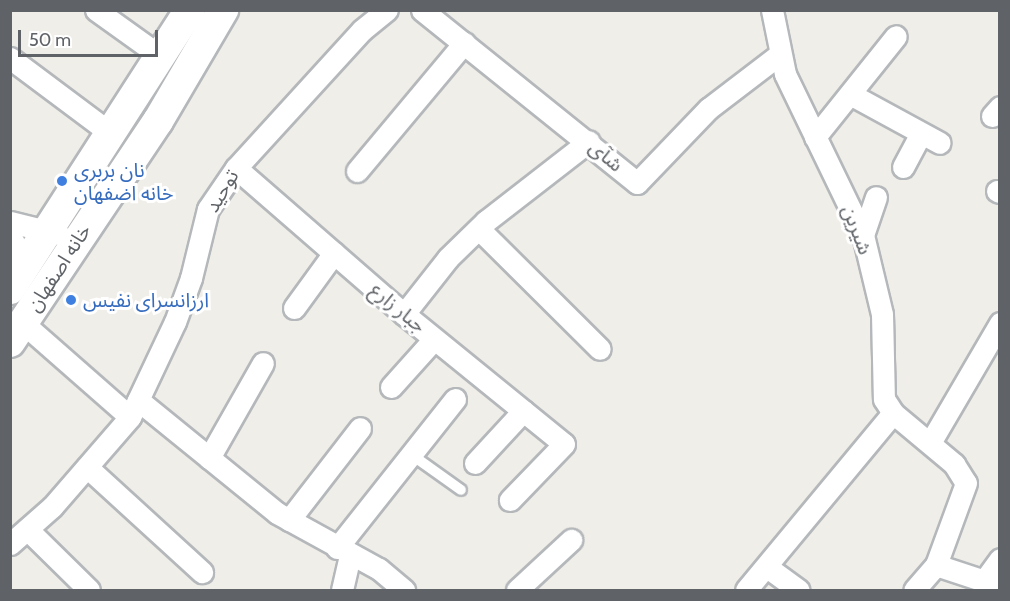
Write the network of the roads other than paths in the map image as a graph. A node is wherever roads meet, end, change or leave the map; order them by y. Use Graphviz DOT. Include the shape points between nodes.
graph roads {
  1 [pos="96,10"];
  2 [pos="190,10"];
  3 [pos="223,10"];
  4 [pos="387,10"];
  5 [pos="422,10"];
  6 [pos="772,10"];
  7 [pos="896,36"];
  8 [pos="464,44"];
  9 [pos="780,54"];
  10 [pos="11,58"];
  11 [pos="163,58"];
  12 [pos="850,94"];
  13 [pos="921,133"];
  14 [pos="113,135"];
  15 [pos="815,137"];
  16 [pos="589,141"];
  17 [pos="939,143"];
  18 [pos="903,167"];
  19 [pos="236,168"];
  20 [pos="357,171"];
  21 [pos="876,196"];
  22 [pos="10,222"];
  23 [pos="479,229"];
  24 [pos="863,235"];
  25 [pos="10,236"];
  26 [pos="63,236"];
  27 [pos="334,253"];
  28 [pos="18,278"];
  29 [pos="294,308"];
  30 [pos="405,314"];
  31 [pos="999,323"];
  32 [pos="17,332"];
  33 [pos="434,339"];
  34 [pos="600,349"];
  35 [pos="263,363"];
  36 [pos="391,387"];
  37 [pos="455,399"];
  38 [pos="134,409"];
  39 [pos="523,411"];
  40 [pos="893,413"];
  41 [pos="360,428"];
  42 [pos="930,443"];
  43 [pos="411,455"];
  44 [pos="209,458"];
  45 [pos="476,463"];
  46 [pos="87,467"];
  47 [pos="461,490"];
  48 [pos="510,500"];
  49 [pos="289,520"];
  50 [pos="27,529"];
  51 [pos="571,540"];
  52 [pos="10,544"];
  53 [pos="344,551"];
  54 [pos="999,559"];
  55 [pos="936,565"];
  56 [pos="767,567"];
  57 [pos="202,572"];
  58 [pos="992,584"];
  59 [pos="89,591"];
  60 [pos="342,591"];
  61 [pos="404,591"];
  62 [pos="518,591"];
  63 [pos="746,591"];
  64 [pos="799,591"];
  65 [pos="914,591"];
  1 -- 11 [label="street"];
  2 -- 11 [label="main road, خانه اصفهان"];
  3 -- 26 [label="main road, خانه اصفهان" via="158,121"];
  4 -- 19 [label="street, توحید" via="362,30"];
  5 -- 8 [label="street, شآی"];
  6 -- 9 [label="street, شیرین"];
  7 -- 12 [label="street"];
  8 -- 16 [label="street, شآی"];
  8 -- 20 [label="street"];
  9 -- 15 [label="street, شیرین" via="785,74"];
  9 -- 16 [label="street, شآی" via="708,109 637,183"];
  10 -- 14 [label="street"];
  11 -- 14 [label="main road, خانه اصفهان"];
  12 -- 13 [label="street"];
  12 -- 15 [label="street"];
  13 -- 17 [label="street"];
  13 -- 18 [label="street"];
  14 -- 26 [label="main road, خانه اصفهان"];
  15 -- 24 [label="street, شیرین"];
  16 -- 23 [label="street"];
  19 -- 27 [label="street, جبار زارع"];
  19 -- 38 [label="street, توحید" via="208,210 187,289"];
  21 -- 24 [label="street"];
  22 -- 26 [label="street"];
  23 -- 30 [label="street" via="448,258"];
  23 -- 34 [label="street"];
  24 -- 40 [label="street, شیرین" via="882,314 884,399"];
  25 -- 28 [label="street"];
  26 -- 28 [label="main road, خانه اصفهان"];
  26 -- 32 [label="main road, خانه اصفهان"];
  27 -- 29 [label="street"];
  27 -- 30 [label="street, جبار زارع"];
  30 -- 33 [label="street, جبار زارع"];
  31 -- 42 [label="street"];
  32 -- 38 [label="street"];
  33 -- 36 [label="street"];
  33 -- 39 [label="street, جبار زارع"];
  35 -- 44 [label="street"];
  37 -- 43 [label="street"];
  38 -- 44 [label="street"];
  38 -- 46 [label="street, توحید"];
  39 -- 45 [label="street"];
  39 -- 48 [label="street, جبار زارع" via="564,444"];
  40 -- 42 [label="street"];
  40 -- 56 [label="street"];
  41 -- 49 [label="street"];
  42 -- 55 [label="street" via="954,464 966,483"];
  43 -- 47 [label="lane"];
  43 -- 53 [label="street"];
  44 -- 49 [label="street"];
  46 -- 50 [label="street, توحید"];
  46 -- 57 [label="street"];
  49 -- 53 [label="street"];
  50 -- 52 [label="street, توحید"];
  50 -- 59 [label="street"];
  51 -- 62 [label="street"];
  53 -- 60 [label="street"];
  53 -- 61 [label="street" via="379,569"];
  54 -- 58 [label="street"];
  55 -- 58 [label="street"];
  55 -- 65 [label="street"];
  56 -- 63 [label="street"];
  56 -- 64 [label="street"];
}
